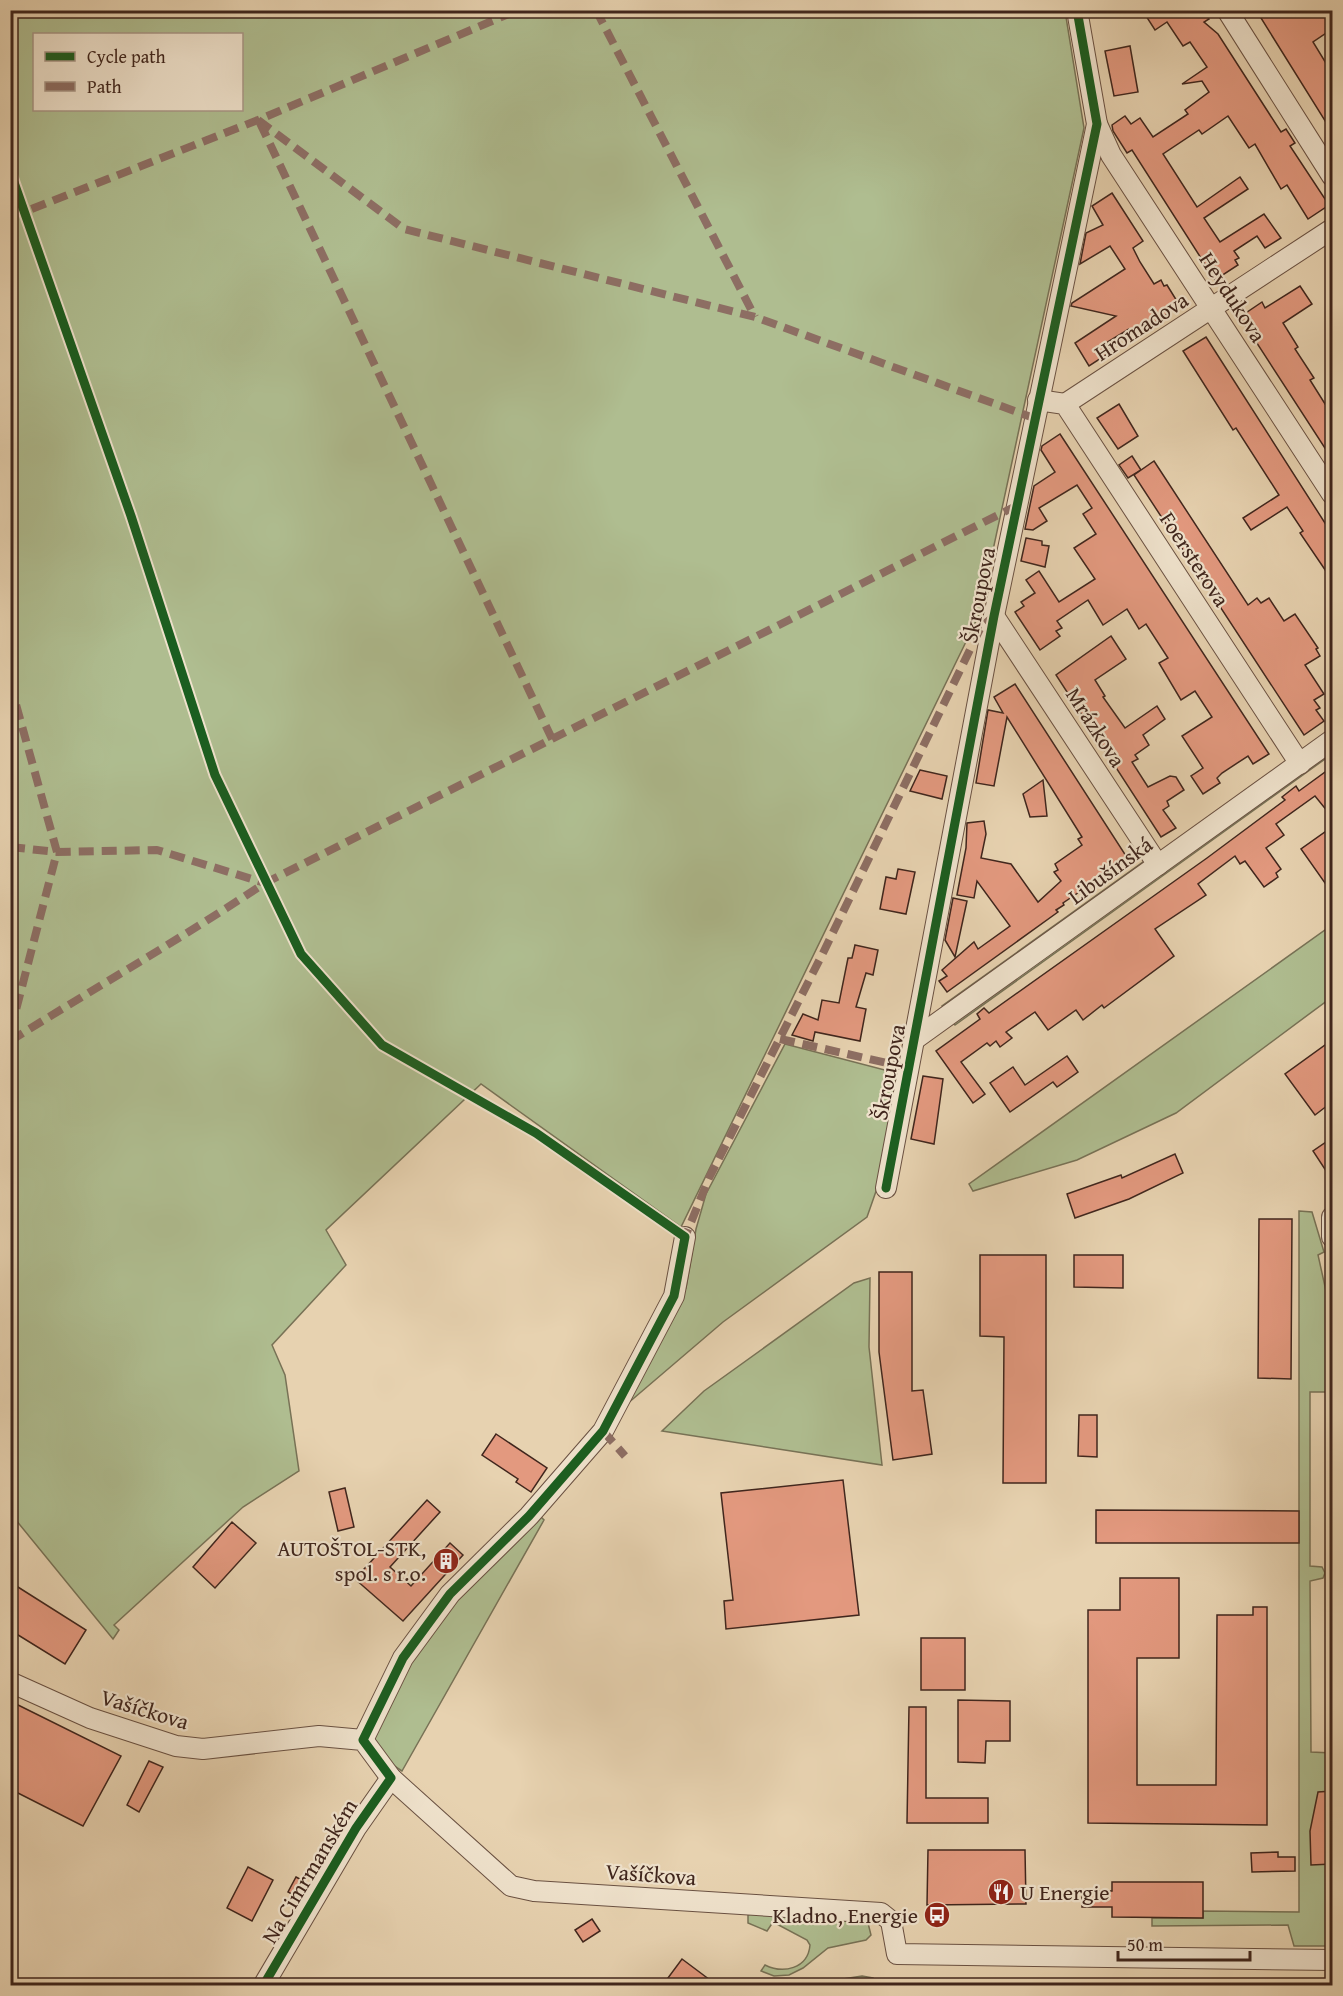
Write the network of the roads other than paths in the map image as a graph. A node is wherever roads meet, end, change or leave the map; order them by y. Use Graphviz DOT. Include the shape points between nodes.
graph roads {
  1 [pos="1077,10"];
  2 [pos="1227,10"];
  3 [pos="1097,124"];
  4 [pos="1332,176"];
  5 [pos="1332,229"];
  6 [pos="1212,309"];
  7 [pos="1038,400"];
  8 [pos="1065,404"];
  9 [pos="1332,494"];
  10 [pos="994,616"];
  11 [pos="1332,740"];
  12 [pos="1300,764"];
  13 [pos="1158,865"];
  14 [pos="915,1039"];
  15 [pos="886,1188"];
  16 [pos="1332,1217"];
  17 [pos="685,1237"];
  18 [pos="1332,1237"];
  19 [pos="10,1682"];
  20 [pos="363,1740"];
  21 [pos="391,1778"];
  22 [pos="1332,1960"];
  23 [pos="263,1986"];
  1 -- 3 [label="street, Škroupova"];
  2 -- 4 [label="street"];
  3 -- 6 [label="street, Heydukova" via="1111,155"];
  3 -- 7 [label="street, Škroupova"];
  5 -- 6 [label="street, Hromadova"];
  6 -- 8 [label="street, Hromadova"];
  6 -- 9 [label="street, Heydukova"];
  7 -- 8 [label="street"];
  7 -- 10 [label="street, Škroupova"];
  8 -- 12 [label="street, Foersterova"];
  10 -- 13 [label="street, Mrázkova"];
  10 -- 14 [label="street, Škroupova"];
  11 -- 12 [label="street, Libušínská"];
  12 -- 13 [label="street, Libušínská"];
  13 -- 14 [label="street, Libušínská"];
  14 -- 15 [label="street, Škroupova"];
  16 -- 18 [label="street"];
  17 -- 20 [label="street" via="674,1296 603,1431 529,1516 450,1594 403,1658"];
  19 -- 20 [label="street, Vašíčkova" via="90,1718 176,1746 202,1749 319,1736"];
  20 -- 21 [label="street, Vašíčkova"];
  21 -- 22 [label="street, Vašíčkova" via="511,1886 534,1891 881,1913 891,1921 897,1954"];
  21 -- 23 [label="street, Na Cimrmanském" via="356,1828"];
}
